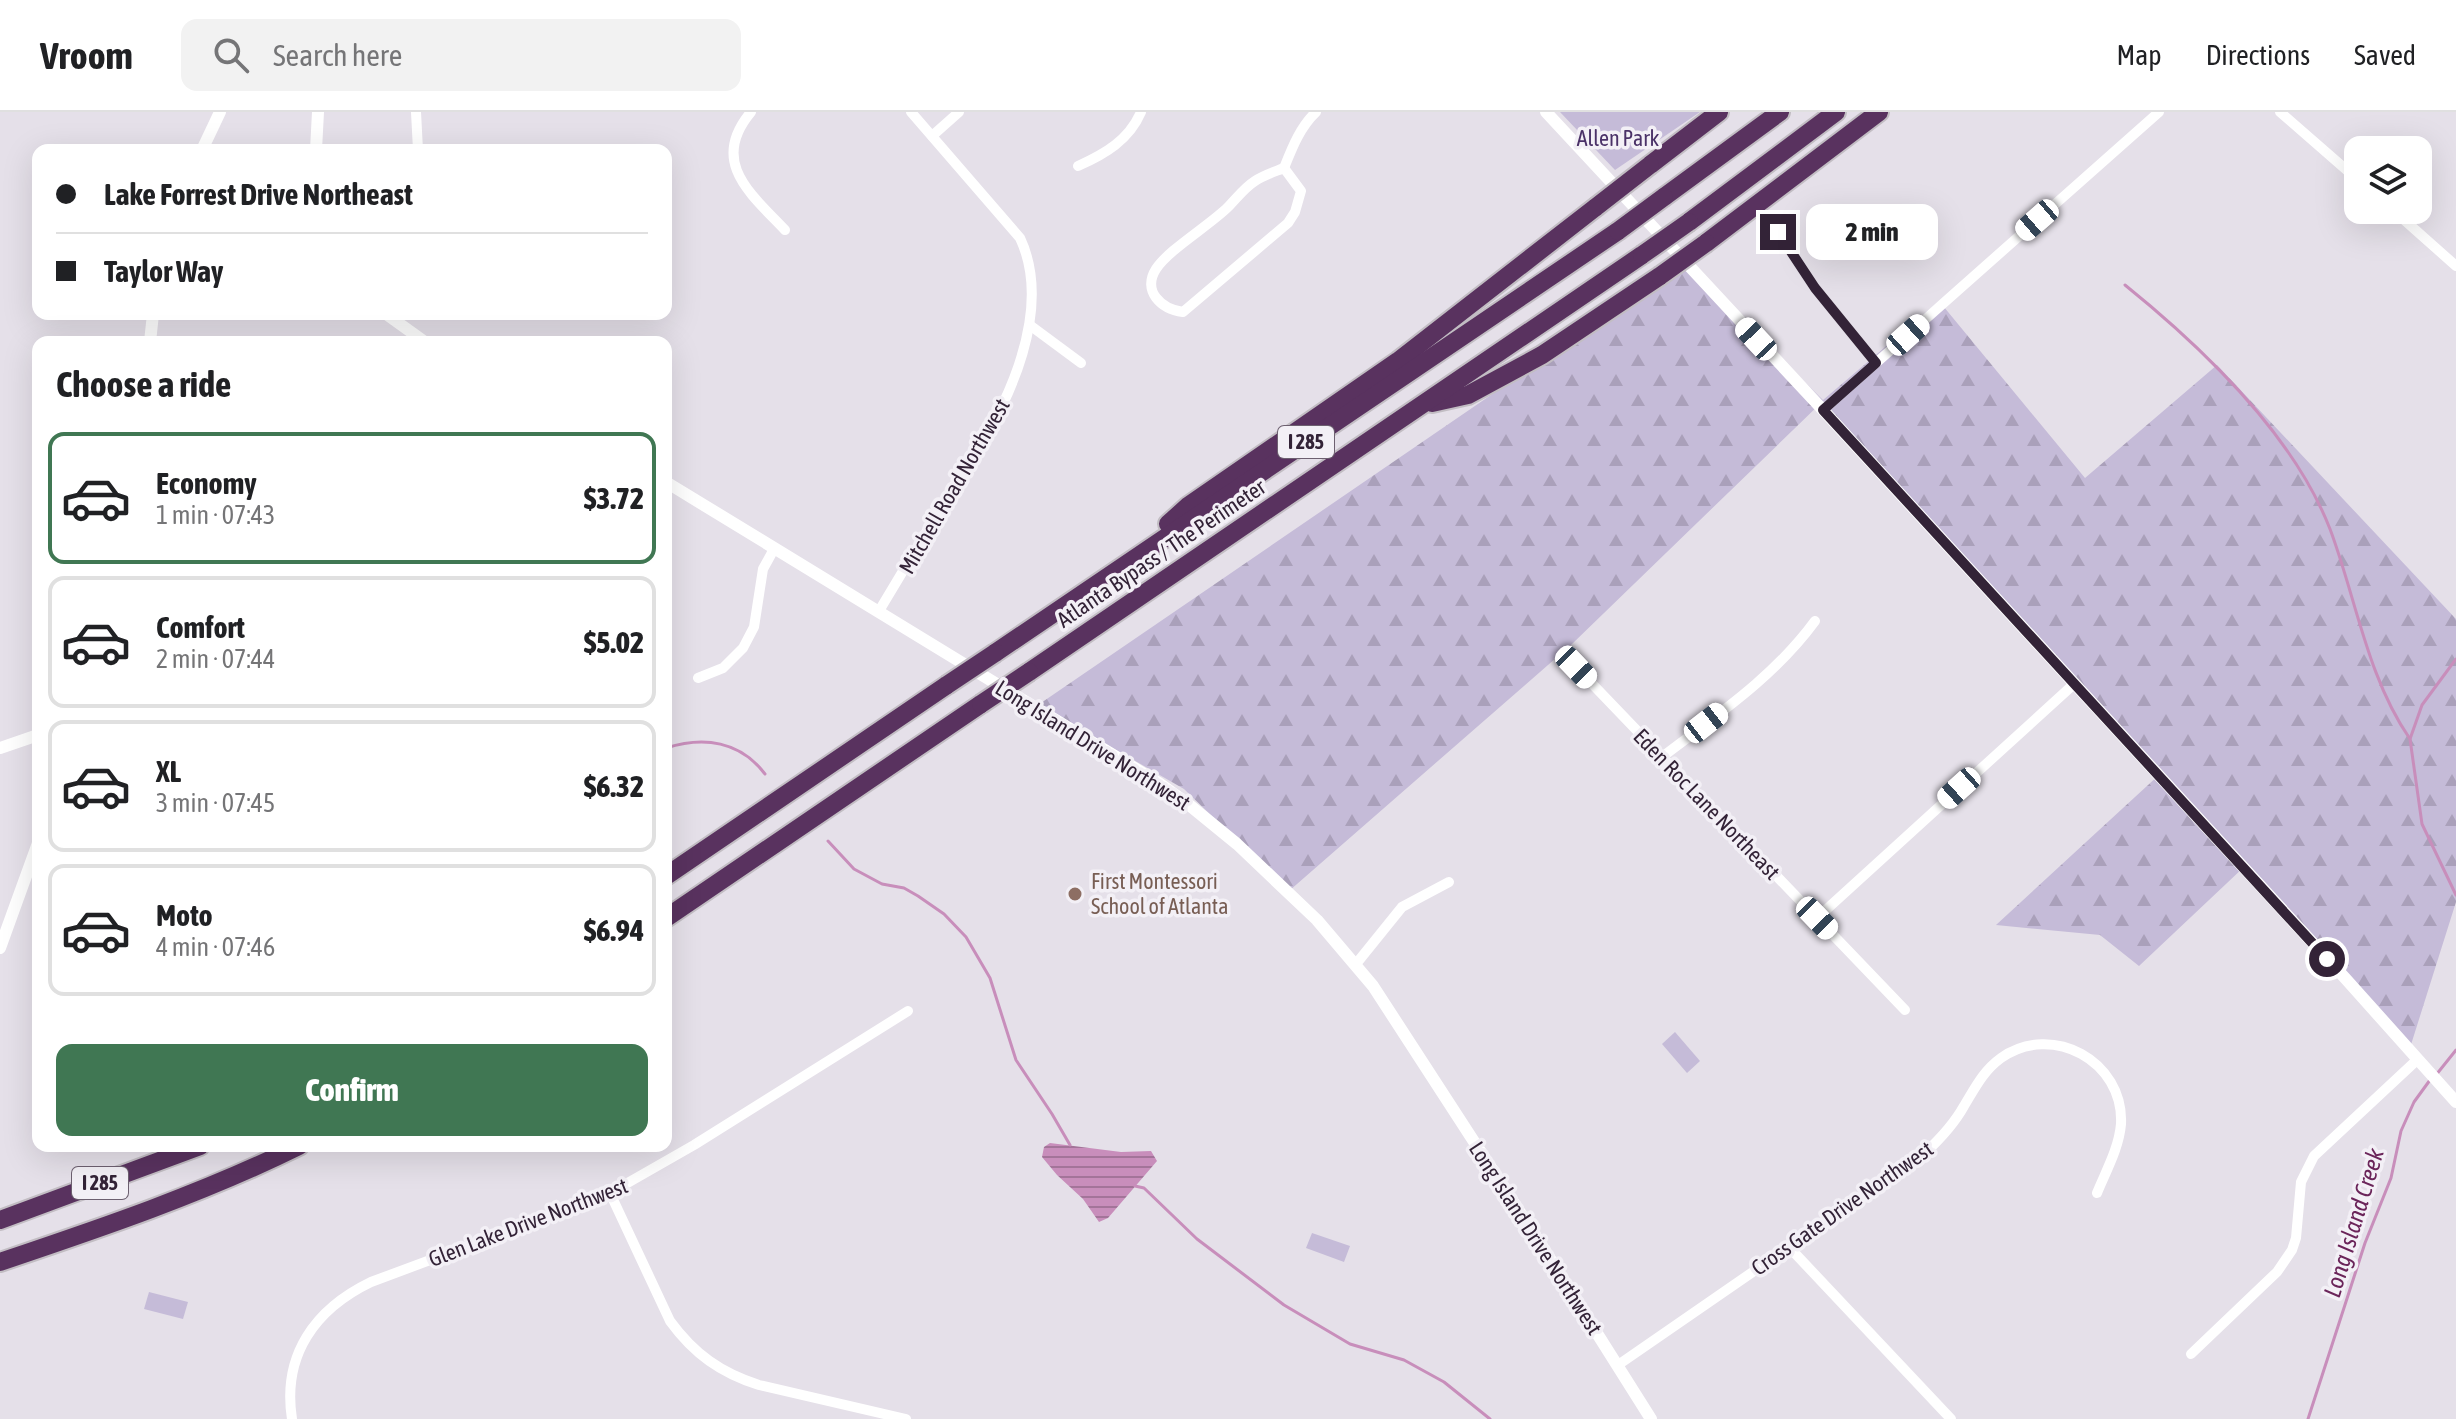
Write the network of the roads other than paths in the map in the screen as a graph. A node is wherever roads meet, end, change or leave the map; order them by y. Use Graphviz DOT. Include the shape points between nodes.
graph roads {
  1 [pos="220,112"];
  2 [pos="318,112"];
  3 [pos="416,112"];
  4 [pos="751,112"];
  5 [pos="911,112"];
  6 [pos="959,112"];
  7 [pos="1141,112"];
  8 [pos="1316,112"];
  9 [pos="1546,112"];
  10 [pos="1719,112"];
  11 [pos="1780,112"];
  12 [pos="1836,112"];
  13 [pos="1879,112"];
  14 [pos="2159,112"];
  15 [pos="2280,112"];
  16 [pos="932,136"];
  17 [pos="205,144"];
  18 [pos="316,144"];
  19 [pos="418,144"];
  20 [pos="1286,164"];
  21 [pos="1078,166"];
  22 [pos="2344,168"];
  23 [pos="2409,224"];
  24 [pos="785,230"];
  25 [pos="1778,232"];
  26 [pos="2456,266"];
  27 [pos="394,320"];
  28 [pos="1031,326"];
  29 [pos="417,336"];
  30 [pos="1081,363"];
  31 [pos="1876,363"];
  32 [pos="1421,406"];
  33 [pos="1823,410"];
  34 [pos="672,486"];
  35 [pos="774,549"];
  36 [pos="1107,577"];
  37 [pos="879,611"];
  38 [pos="1815,621"];
  39 [pos="1576,667"];
  40 [pos="698,678"];
  41 [pos="2074,684"];
  42 [pos="32,737"];
  43 [pos="0,748"];
  44 [pos="1662,757"];
  45 [pos="32,860"];
  46 [pos="672,872"];
  47 [pos="1449,882"];
  48 [pos="672,914"];
  49 [pos="1817,918"];
  50 [pos="0,948"];
  51 [pos="1356,964"];
  52 [pos="1905,1010"];
  53 [pos="908,1011"];
  54 [pos="2418,1059"];
  55 [pos="2452,1094"];
  56 [pos="184,1152"];
  57 [pos="287,1152"];
  58 [pos="610,1193"];
  59 [pos="2097,1193"];
  60 [pos="0,1220"];
  61 [pos="1789,1247"];
  62 [pos="0,1262"];
  63 [pos="2191,1354"];
  64 [pos="1618,1365"];
  65 [pos="292,1419"];
  66 [pos="906,1419"];
  67 [pos="1651,1419"];
  68 [pos="1951,1419"];
  1 -- 17 [label="street"];
  2 -- 18 [label="street"];
  3 -- 19 [label="street"];
  4 -- 24 [label="street" via="735,137 735,167 745,188"];
  5 -- 16 [label="street, Mitchell Road Northwest"];
  6 -- 16 [label="street"];
  7 -- 21 [label="street" via="1116,145"];
  8 -- 20 [label="street" via="1298,135"];
  9 -- 33 [label="street"];
  10 -- 36 [label="highway, bridge" via="1398,361 1188,506"];
  11 -- 36 [label="highway, Atlanta Bypass / The Perimeter / I 285, bridge" via="1618,231"];
  12 -- 32 [label="highway, Atlanta Bypass / The Perimeter / I 285, bridge" via="1689,222"];
  13 -- 32 [label="highway, bridge" via="1706,243 1542,355 1468,395"];
  14 -- 31 [label="street"];
  15 -- 22 [label="street"];
  16 -- 28 [label="street, Mitchell Road Northwest" via="1020,238 1029,263"];
  20 -- 20 [label="street" via="1301,191 1288,223 1183,312 1162,305 1152,281 1159,265 1242,191"];
  23 -- 26 [label="street"];
  25 -- 31 [label="street"];
  27 -- 29 [label="street"];
  28 -- 30 [label="street"];
  28 -- 37 [label="street, Mitchell Road Northwest" via="1002,406"];
  31 -- 33 [label="street"];
  32 -- 48 [label="highway, Atlanta Bypass / The Perimeter / I 285, bridge"];
  33 -- 41 [label="street"];
  34 -- 35 [label="street, Long Island Drive Northwest"];
  35 -- 37 [label="street, Long Island Drive Northwest"];
  35 -- 40 [label="street" via="763,569 754,627 743,648 723,668"];
  36 -- 46 [label="highway, Atlanta Bypass / The Perimeter / I 285, bridge"];
  37 -- 51 [label="street, Long Island Drive Northwest" via="1188,804 1317,920"];
  38 -- 44 [label="street" via="1772,672"];
  39 -- 44 [label="street, Eden Roc Lane Northeast"];
  41 -- 49 [label="street"];
  41 -- 54 [label="street"];
  42 -- 43 [label="street"];
  44 -- 49 [label="street, Eden Roc Lane Northeast"];
  45 -- 50 [label="street"];
  47 -- 51 [label="street" via="1402,907"];
  49 -- 52 [label="street, Eden Roc Lane Northeast"];
  51 -- 64 [label="street, Long Island Drive Northwest"];
  53 -- 58 [label="street, Glen Lake Drive Northwest"];
  54 -- 55 [label="street"];
  54 -- 63 [label="street" via="2314,1156 2301,1182 2296,1238 2288,1259"];
  56 -- 60 [label="highway, I 285"];
  57 -- 62 [label="highway, I 285" via="142,1212"];
  58 -- 65 [label="street, Glen Lake Drive Northwest" via="351,1292 304,1340 291,1380"];
  58 -- 66 [label="street" via="670,1321 706,1360 756,1384"];
  59 -- 61 [label="street, Cross Gate Drive Northwest" via="2119,1134 2114,1089 2100,1067 2081,1052 2058,1044 2034,1045 2009,1053 1988,1069 1952,1124 1925,1153"];
  61 -- 64 [label="street, Cross Gate Drive Northwest"];
  61 -- 68 [label="street"];
  64 -- 67 [label="street, Long Island Drive Northwest"];
}
